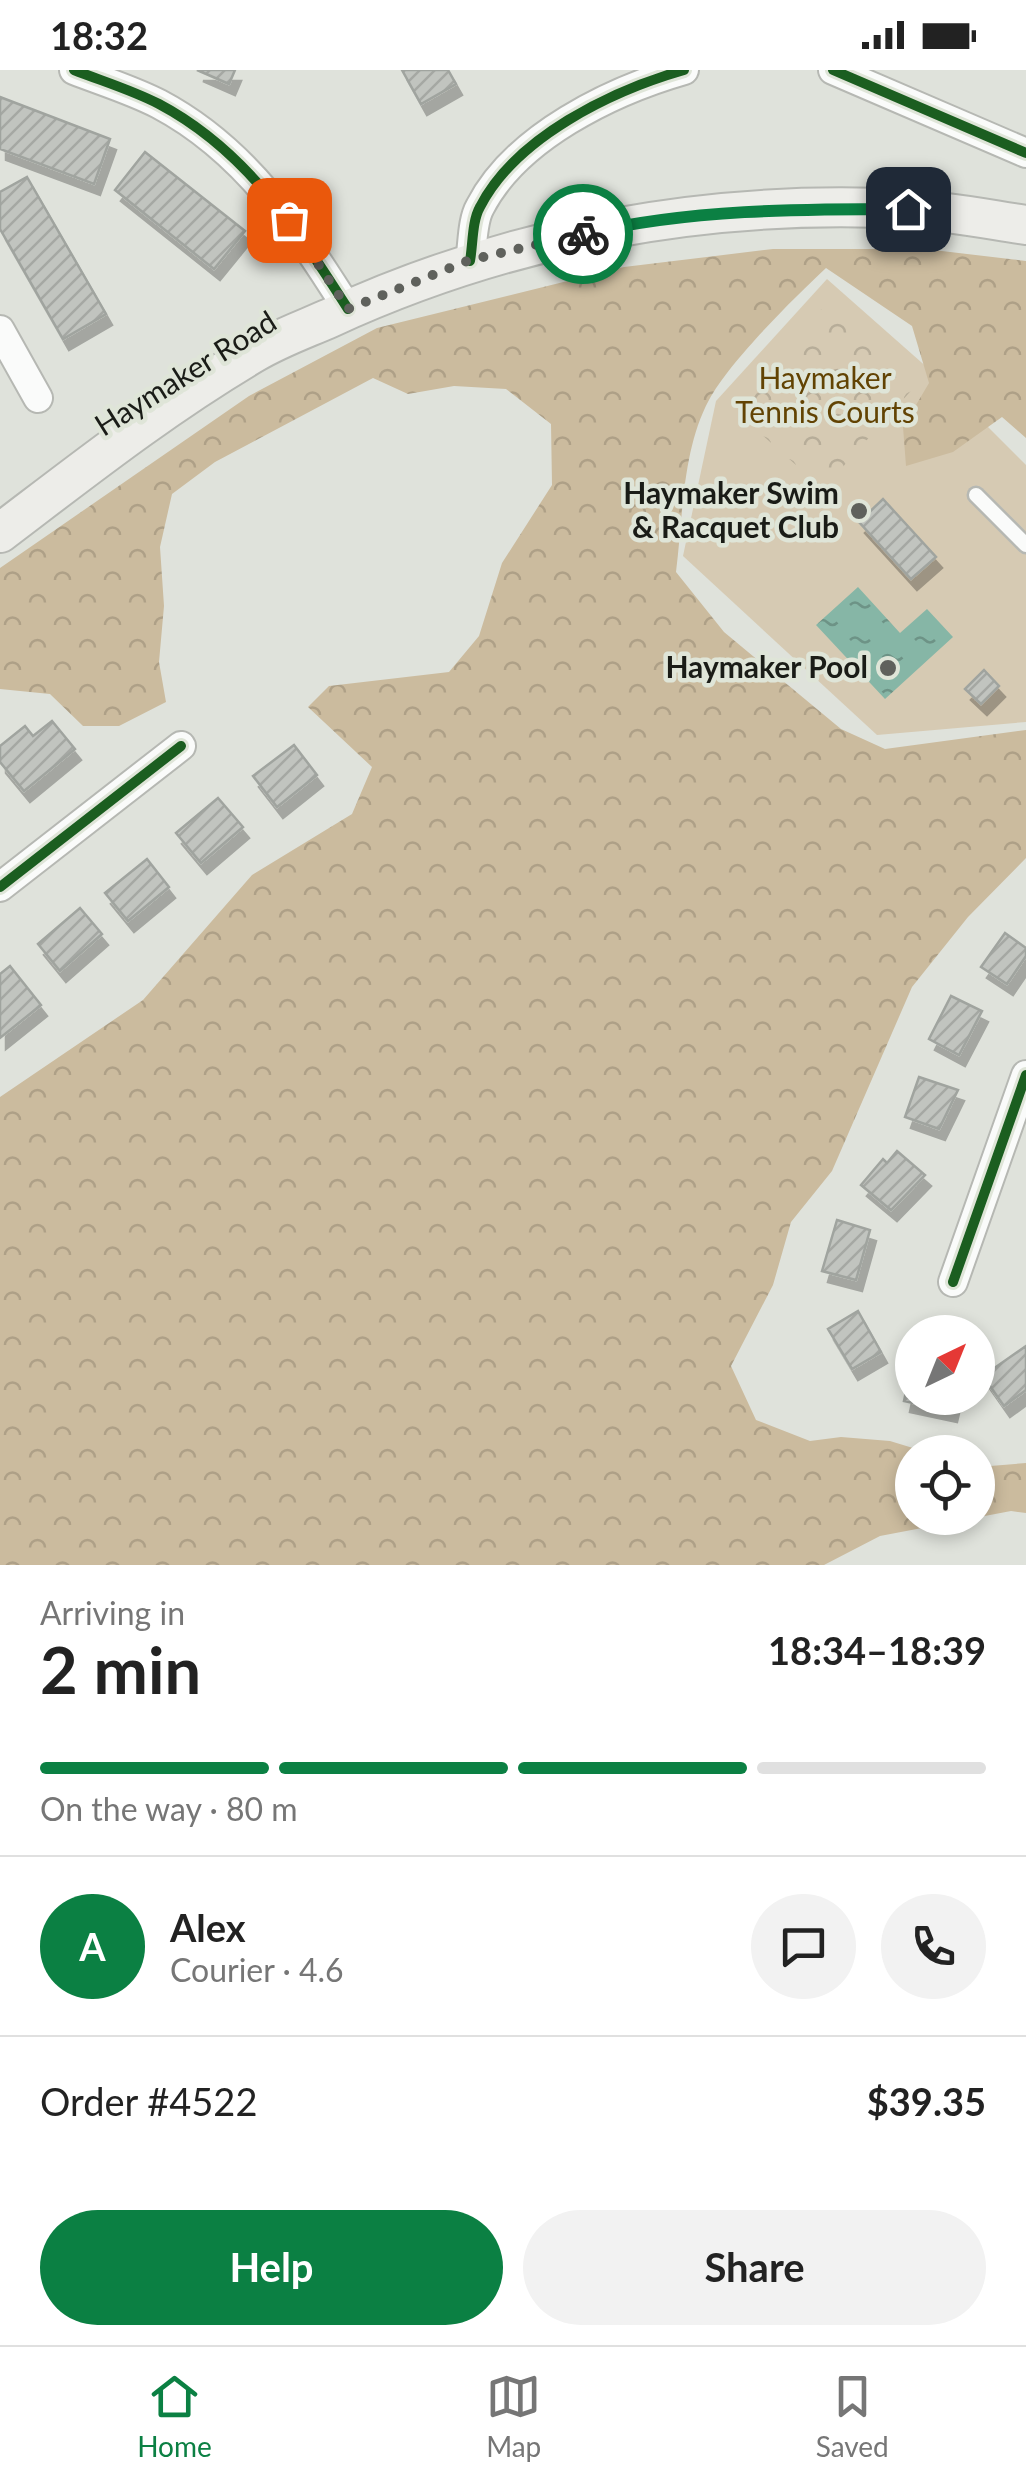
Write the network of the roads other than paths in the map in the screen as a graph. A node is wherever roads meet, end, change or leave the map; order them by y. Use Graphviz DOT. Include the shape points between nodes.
graph roads {
  1 [pos="74,70"];
  2 [pos="684,70"];
  3 [pos="834,70"];
  4 [pos="1026,152"];
  5 [pos="1026,225"];
  6 [pos="470,260"];
  7 [pos="348,309"];
  8 [pos="0,330"];
  9 [pos="38,398"];
  10 [pos="976,494"];
  11 [pos="0,533"];
  12 [pos="1026,545"];
  13 [pos="181,746"];
  14 [pos="0,887"];
  15 [pos="1026,1075"];
  16 [pos="953,1282"];
  1 -- 7 [label="street" via="158,104 216,141 274,198"];
  2 -- 6 [label="street" via="544,133 478,210"];
  3 -- 4 [label="street"];
  5 -- 6 [label="main road, Haymaker Road" via="908,209 777,208 638,221"];
  6 -- 7 [label="main road, Haymaker Road"];
  7 -- 11 [label="main road, Haymaker Road" via="256,352 144,424"];
  8 -- 9 [label="street"];
  10 -- 12 [label="lane"];
  13 -- 14 [label="street"];
  15 -- 16 [label="street"];
}
